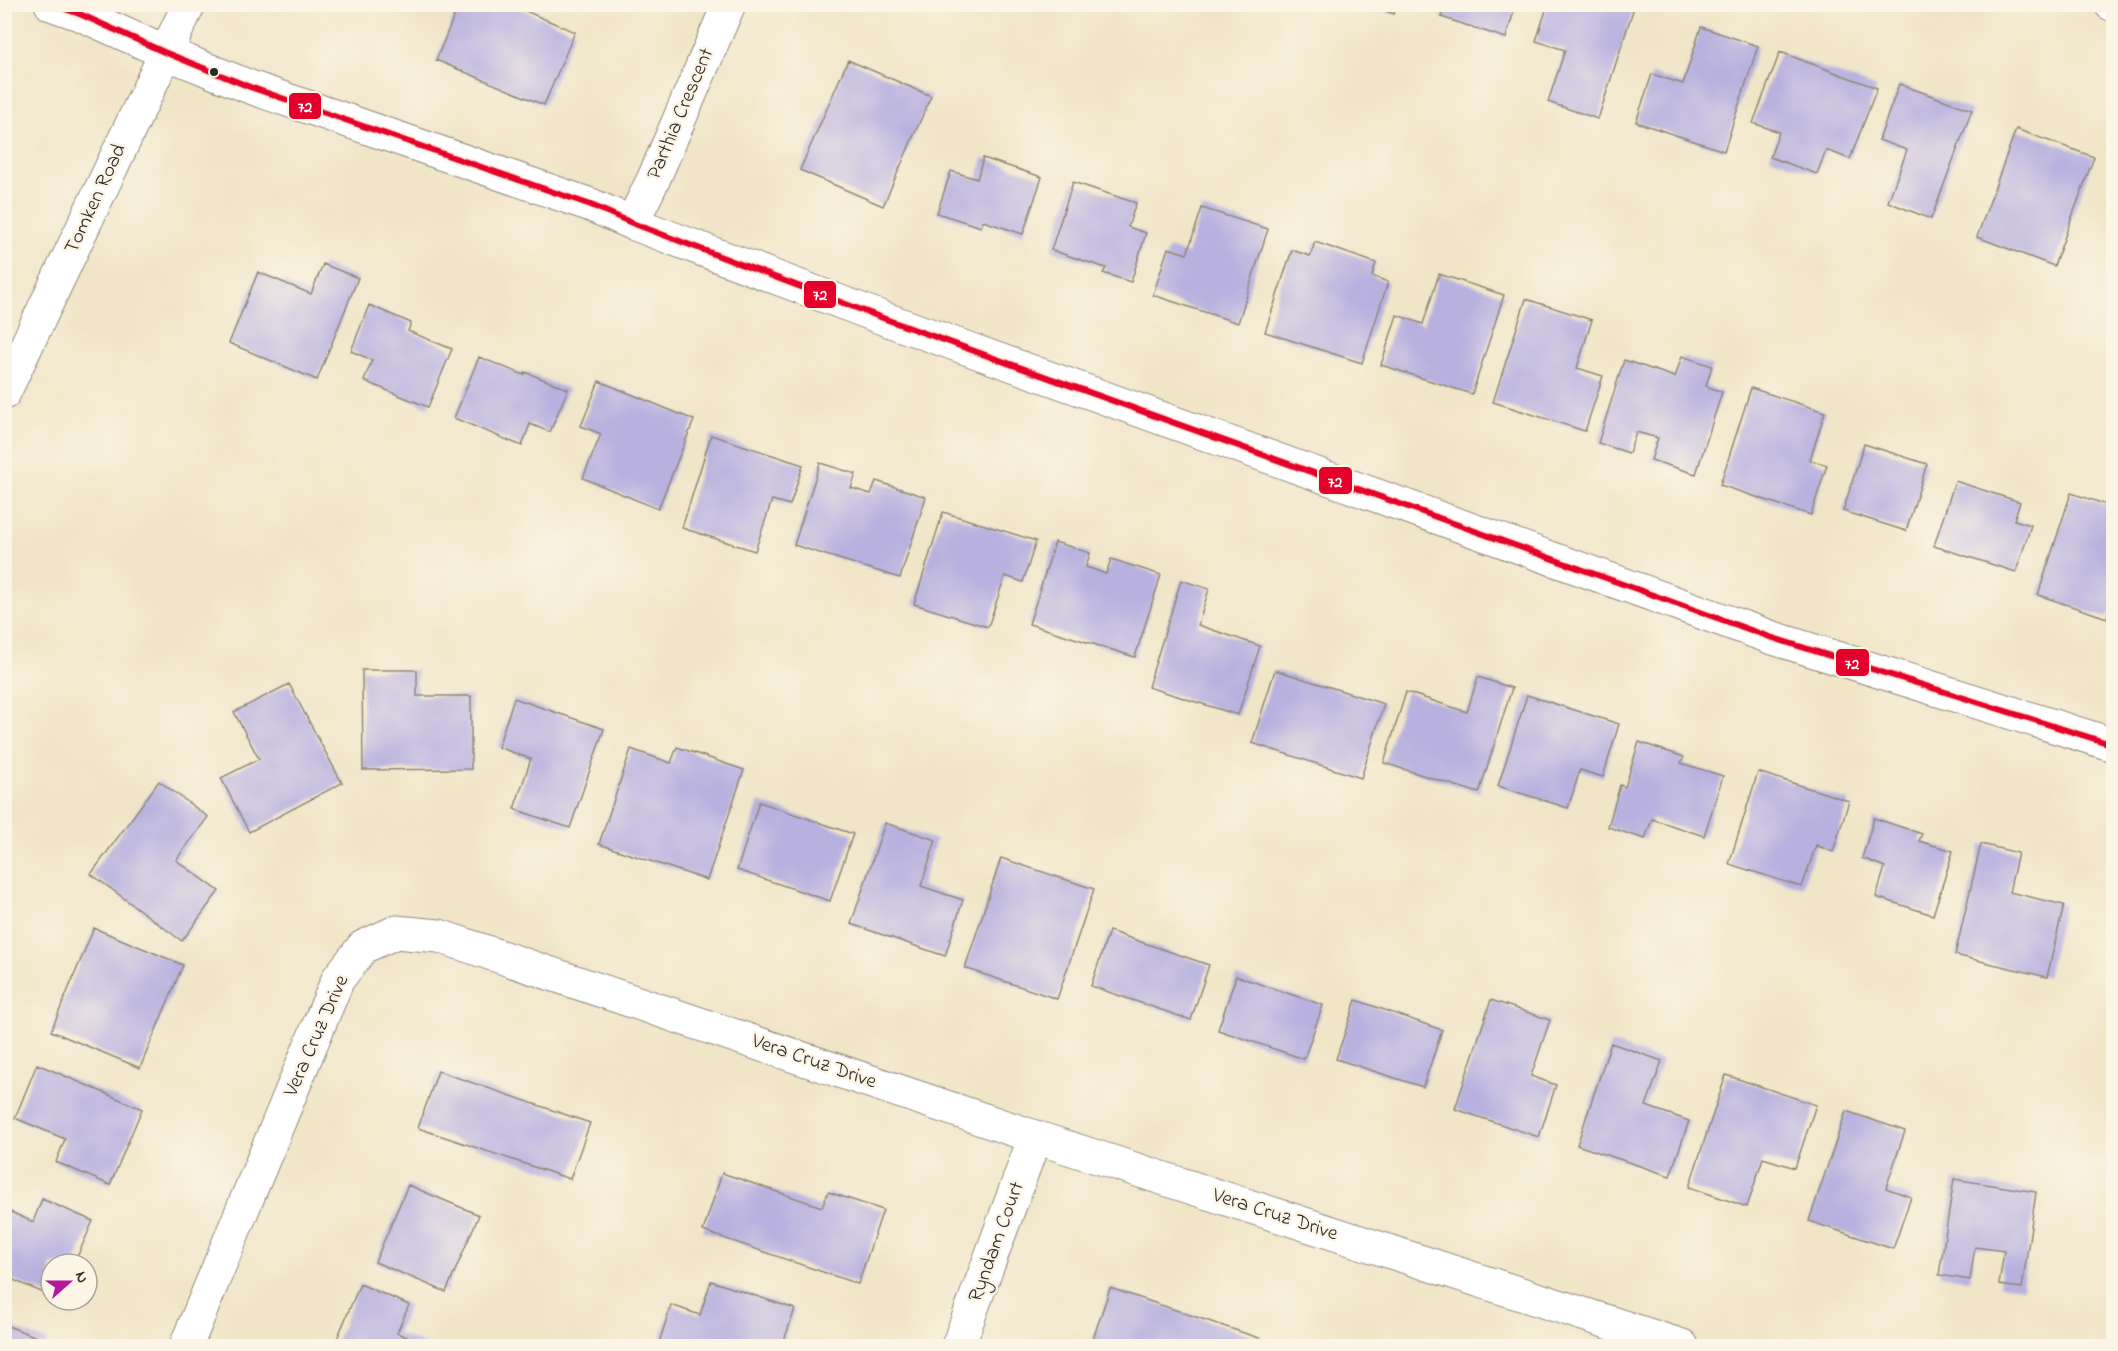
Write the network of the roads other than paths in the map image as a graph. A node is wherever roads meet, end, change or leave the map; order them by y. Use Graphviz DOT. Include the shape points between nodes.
graph roads {
  1 [pos="51,4"];
  2 [pos="189,4"];
  3 [pos="729,4"];
  4 [pos="164,52"];
  5 [pos="633,223"];
  6 [pos="4,393"];
  7 [pos="2114,745"];
  8 [pos="1035,1137"];
  9 [pos="186,1347"];
  10 [pos="958,1347"];
  11 [pos="1682,1347"];
  1 -- 4 [label="street"];
  2 -- 4 [label="street, Tomken Road"];
  3 -- 5 [label="street, Parthia Crescent"];
  4 -- 5 [label="street" via="250,87"];
  4 -- 6 [label="street, Tomken Road"];
  5 -- 7 [label="street" via="888,320 1759,633"];
  8 -- 9 [label="street, Vera Cruz Drive" via="439,936 396,932 363,948 338,979"];
  8 -- 10 [label="street, Ryndam Court"];
  8 -- 11 [label="street, Vera Cruz Drive"];
}
